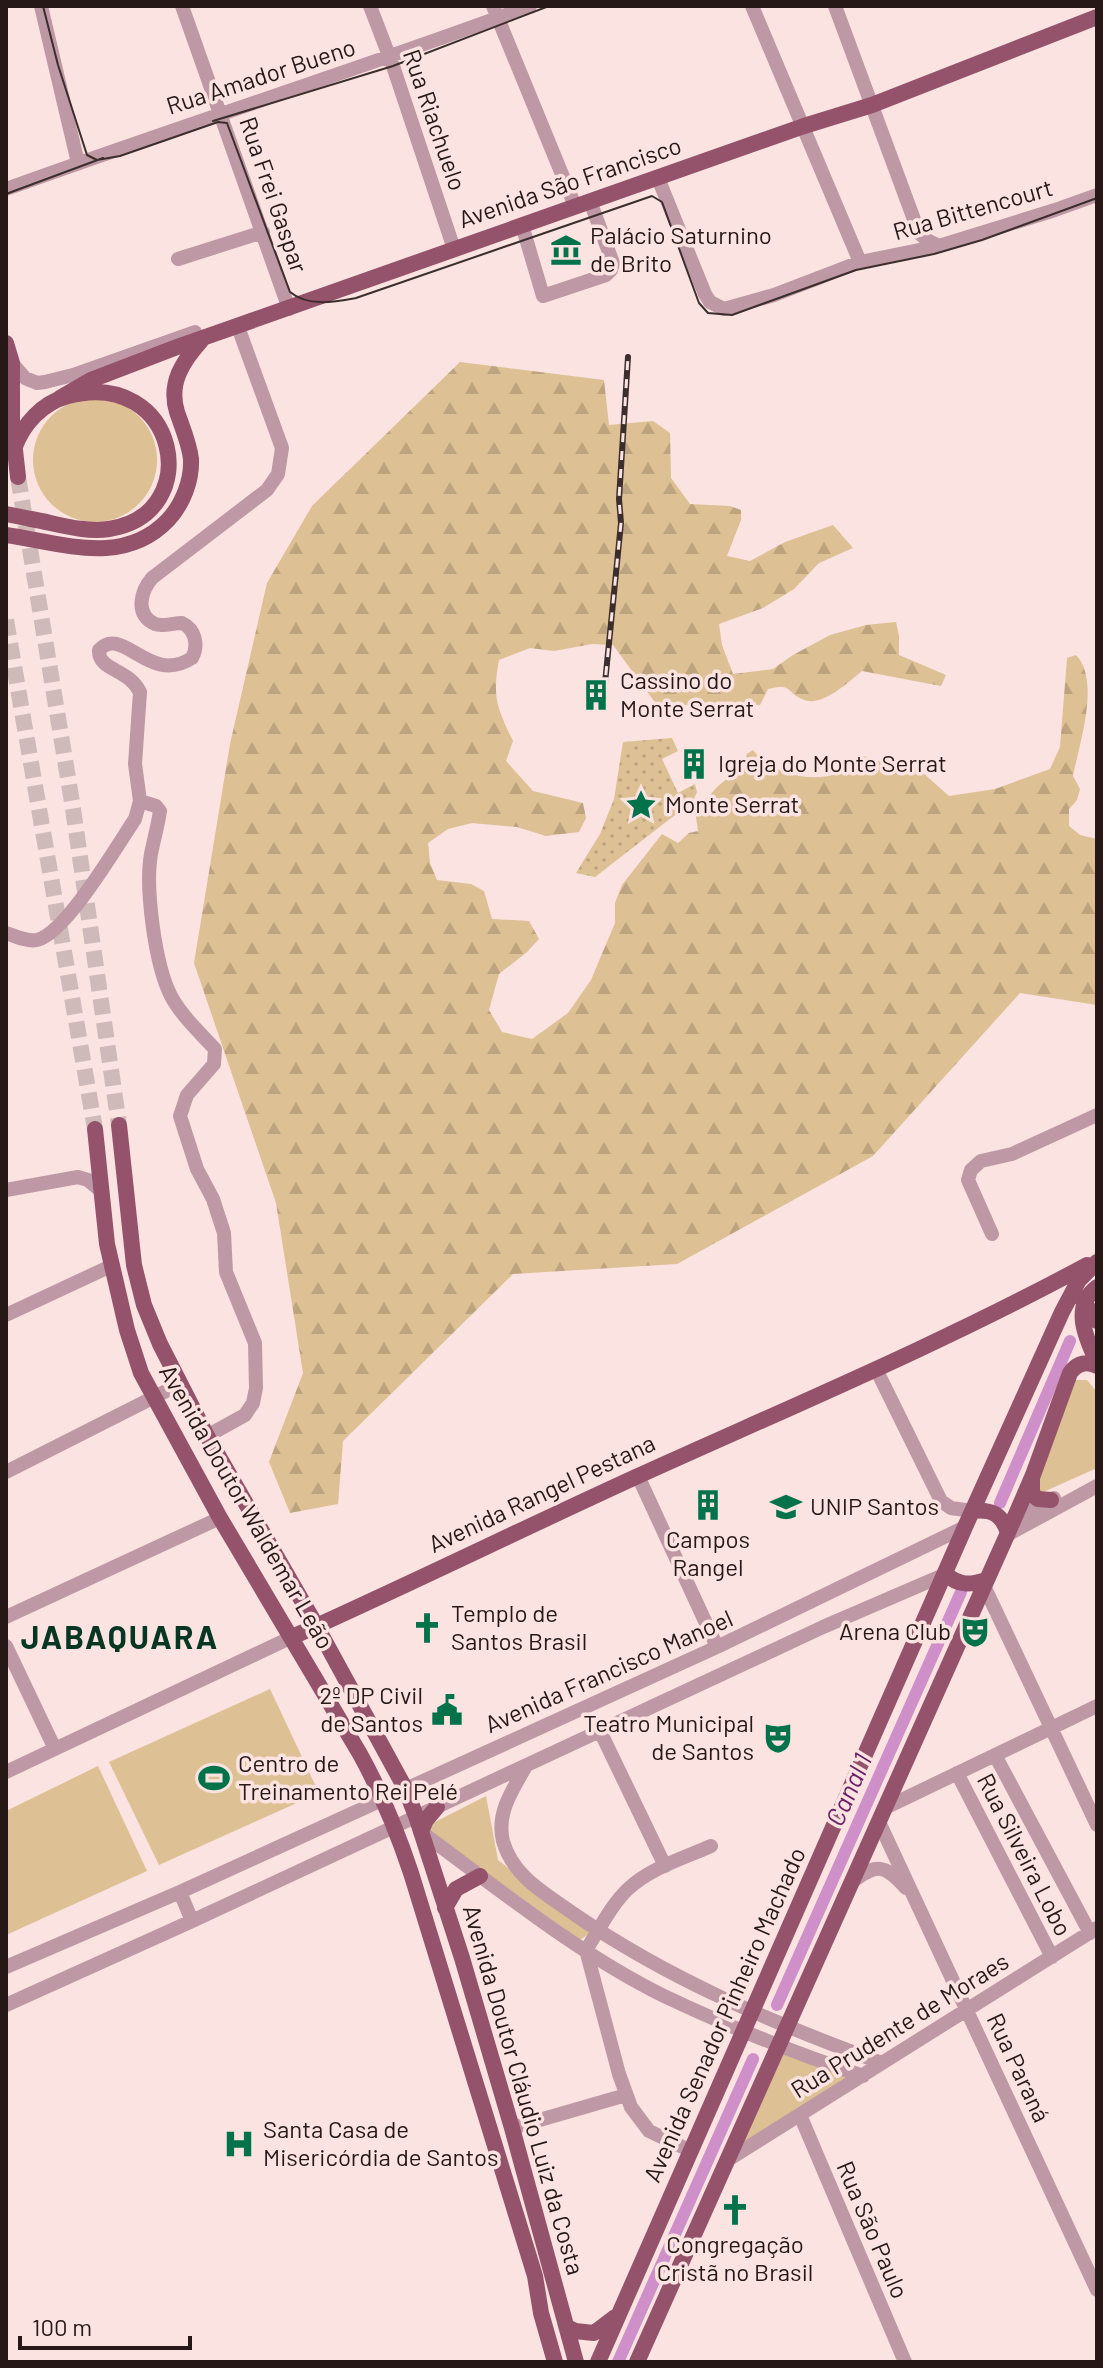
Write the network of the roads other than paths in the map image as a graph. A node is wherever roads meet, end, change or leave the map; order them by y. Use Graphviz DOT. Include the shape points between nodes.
graph roads {
  1 [pos="41,6"];
  2 [pos="182,6"];
  3 [pos="370,6"];
  4 [pos="530,6"];
  5 [pos="752,6"];
  6 [pos="835,6"];
  7 [pos="496,12"];
  8 [pos="1097,17"];
  9 [pos="390,57"];
  10 [pos="872,105"];
  11 [pos="221,113"];
  12 [pos="804,126"];
  13 [pos="78,163"];
  14 [pos="658,178"];
  15 [pos="6,189"];
  16 [pos="1097,195"];
  17 [pos="583,204"];
  18 [pos="522,225"];
  19 [pos="263,232"];
  20 [pos="919,233"];
  21 [pos="939,246"];
  22 [pos="454,249"];
  23 [pos="913,252"];
  24 [pos="178,259"];
  25 [pos="860,262"];
  26 [pos="288,305"];
  27 [pos="238,327"];
  28 [pos="202,339"];
  29 [pos="8,355"];
  30 [pos="60,398"];
  31 [pos="14,449"];
  32 [pos="18,477"];
  33 [pos="6,514"];
  34 [pos="6,535"];
  35 [pos="140,801"];
  36 [pos="6,933"];
  37 [pos="1097,1115"];
  38 [pos="119,1125"];
  39 [pos="95,1129"];
  40 [pos="6,1190"];
  41 [pos="100,1190"];
  42 [pos="992,1234"];
  43 [pos="1097,1261"];
  44 [pos="111,1266"];
  45 [pos="1071,1293"];
  46 [pos="1030,1296"];
  47 [pos="1092,1307"];
  48 [pos="1062,1312"];
  49 [pos="6,1315"];
  50 [pos="1097,1364"];
  51 [pos="876,1369"];
  52 [pos="180,1384"];
  53 [pos="154,1399"];
  54 [pos="207,1436"];
  55 [pos="6,1472"];
  56 [pos="1033,1475"];
  57 [pos="638,1476"];
  58 [pos="1097,1476"];
  59 [pos="1097,1486"];
  60 [pos="1051,1500"];
  61 [pos="972,1511"];
  62 [pos="220,1518"];
  63 [pos="1008,1525"];
  64 [pos="965,1527"];
  65 [pos="946,1574"];
  66 [pos="985,1583"];
  67 [pos="6,1617"];
  68 [pos="316,1625"];
  69 [pos="292,1637"];
  70 [pos="6,1646"];
  71 [pos="717,1647"];
  72 [pos="1097,1706"];
  73 [pos="1051,1728"];
  74 [pos="600,1731"];
  75 [pos="518,1740"];
  76 [pos="55,1749"];
  77 [pos="995,1755"];
  78 [pos="527,1763"];
  79 [pos="6,1772"];
  80 [pos="957,1773"];
  81 [pos="405,1788"];
  82 [pos="382,1793"];
  83 [pos="437,1807"];
  84 [pos="882,1815"];
  85 [pos="410,1824"];
  86 [pos="1097,1825"];
  87 [pos="711,1846"];
  88 [pos="665,1866"];
  89 [pos="480,1876"];
  90 [pos="852,1882"];
  91 [pos="180,1893"];
  92 [pos="914,1897"];
  93 [pos="445,1908"];
  94 [pos="191,1918"];
  95 [pos="1093,1930"];
  96 [pos="598,1931"];
  97 [pos="586,1950"];
  98 [pos="1052,1957"];
  99 [pos="6,1967"];
  100 [pos="633,1978"];
  101 [pos="598,1994"];
  102 [pos="6,2005"];
  103 [pos="967,2010"];
  104 [pos="753,2012"];
  105 [pos="786,2028"];
  106 [pos="744,2031"];
  107 [pos="777,2046"];
  108 [pos="882,2063"];
  109 [pos="863,2076"];
  110 [pos="626,2095"];
  111 [pos="800,2115"];
  112 [pos="512,2128"];
  113 [pos="691,2151"];
  114 [pos="726,2161"];
  115 [pos="1097,2290"];
  116 [pos="620,2311"];
  117 [pos="567,2327"];
  118 [pos="555,2362"];
  119 [pos="576,2362"];
  120 [pos="598,2362"];
  121 [pos="637,2362"];
  122 [pos="905,2362"];
  1 -- 13 [label="street"];
  2 -- 11 [label="street, Rua Frei Gaspar"];
  3 -- 9 [label="street, Rua Riachuelo"];
  4 -- 7 [label="street, Rua Amador Bueno"];
  5 -- 12 [label="street"];
  6 -- 10 [label="street"];
  7 -- 9 [label="street, Rua Amador Bueno"];
  7 -- 17 [label="street"];
  8 -- 10 [label="main road, Avenida São Francisco"];
  9 -- 11 [label="street, Rua Amador Bueno"];
  9 -- 22 [label="street, Rua Riachuelo"];
  10 -- 12 [label="main road, Avenida São Francisco"];
  10 -- 20 [label="street"];
  11 -- 13 [label="street, Rua Amador Bueno"];
  11 -- 19 [label="street, Rua Frei Gaspar"];
  12 -- 14 [label="main road, Avenida São Francisco"];
  12 -- 25 [label="street"];
  13 -- 15 [label="street, Rua Amador Bueno"];
  14 -- 17 [label="main road, Avenida São Francisco"];
  14 -- 25 [label="street, Rua Bittencourt" via="705,294 718,307 734,308"];
  16 -- 21 [label="street, Rua Bittencourt"];
  17 -- 18 [label="main road, Avenida São Francisco"];
  17 -- 18 [label="street" via="613,263 606,275 543,296"];
  18 -- 22 [label="main road, Avenida São Francisco"];
  19 -- 24 [label="street"];
  19 -- 26 [label="street, Rua Frei Gaspar"];
  20 -- 21 [label="street"];
  20 -- 23 [label="street"];
  21 -- 23 [label="street, Rua Bittencourt"];
  22 -- 26 [label="main road, Avenida São Francisco"];
  23 -- 25 [label="street, Rua Bittencourt"];
  26 -- 27 [label="main road, Avenida São Francisco"];
  26 -- 29 [label="street, Avenida São Francisco" via="54,381 30,381"];
  27 -- 28 [label="main road, Avenida São Francisco"];
  27 -- 35 [label="street" via="282,448 278,474 272,485 152,578 142,593 142,608 150,620 160,625 182,623 192,631 192,658 170,665 146,660 117,643 99,650 102,663 125,674 140,692 135,764"];
  28 -- 30 [label="main road, Avenida São Francisco" via="101,375"];
  28 -- 34 [label="main road" via="174,385 191,460 186,489 173,514 150,536 118,548"];
  29 -- 31 [label="main road"];
  30 -- 31 [label="main road, Avenida São Francisco" via="30,420"];
  30 -- 33 [label="main road, bridge" via="102,392 133,401 149,414 169,450 165,486 152,506 121,527 93,530"];
  31 -- 32 [label="main road"];
  35 -- 36 [label="street" via="135,819 67,917 38,940"];
  35 -- 54 [label="street" via="160,811 150,889 166,984 215,1049 214,1064 187,1095 180,1116 213,1199 224,1233 226,1272 255,1343 253,1403 245,1415"];
  37 -- 42 [label="street" via="1012,1154 981,1161 971,1170 968,1180"];
  38 -- 52 [label="main road, Avenida Doutor Waldemar Leão" via="134,1265 149,1318"];
  39 -- 41 [label="main road, Avenida Doutor Waldemar Leão"];
  40 -- 41 [label="street" via="78,1177"];
  41 -- 44 [label="main road, Avenida Doutor Waldemar Leão"];
  43 -- 45 [label="main road, Avenida Senador Pinheiro Machado"];
  43 -- 46 [label="main road, Avenida Rangel Pestana"];
  44 -- 49 [label="street"];
  44 -- 53 [label="main road, Avenida Doutor Waldemar Leão" via="130,1342"];
  45 -- 46 [label="main road"];
  45 -- 47 [label="main road"];
  45 -- 48 [label="main road, Avenida Senador Pinheiro Machado"];
  46 -- 51 [label="main road, Avenida Rangel Pestana"];
  47 -- 48 [label="main road"];
  47 -- 50 [label="main road" via="1084,1333"];
  48 -- 61 [label="main road, Avenida Senador Pinheiro Machado"];
  50 -- 56 [label="main road" via="1083,1363 1070,1373"];
  51 -- 57 [label="main road, Avenida Rangel Pestana"];
  51 -- 61 [label="street" via="941,1501"];
  52 -- 53 [label="street"];
  52 -- 54 [label="main road, Avenida Doutor Waldemar Leão"];
  53 -- 55 [label="street"];
  53 -- 62 [label="main road, Avenida Doutor Waldemar Leão"];
  54 -- 68 [label="main road, Avenida Doutor Waldemar Leão"];
  56 -- 60 [label="main road" via="1032,1494"];
  56 -- 63 [label="main road"];
  57 -- 68 [label="main road, Avenida Rangel Pestana"];
  57 -- 71 [label="street"];
  58 -- 60 [label="street"];
  59 -- 63 [label="street"];
  60 -- 63 [label="street"];
  61 -- 63 [label="main road" via="991,1511"];
  61 -- 64 [label="main road, Avenida Senador Pinheiro Machado"];
  62 -- 67 [label="street"];
  62 -- 69 [label="main road, Avenida Doutor Waldemar Leão"];
  63 -- 66 [label="main road"];
  64 -- 65 [label="main road, Avenida Senador Pinheiro Machado"];
  64 -- 71 [label="street, Avenida Francisco Manoel"];
  65 -- 66 [label="main road" via="962,1583"];
  65 -- 74 [label="street, Avenida Francisco Manoel"];
  65 -- 104 [label="main road, Avenida Senador Pinheiro Machado"];
  66 -- 73 [label="street"];
  66 -- 84 [label="main road"];
  68 -- 69 [label="main road, Avenida Rangel Pestana"];
  68 -- 81 [label="main road, Avenida Doutor Waldemar Leão"];
  69 -- 76 [label="street, Avenida Rangel Pestana"];
  69 -- 82 [label="main road, Avenida Doutor Waldemar Leão"];
  70 -- 76 [label="street"];
  71 -- 75 [label="street, Avenida Francisco Manoel"];
  72 -- 73 [label="street"];
  73 -- 77 [label="street"];
  73 -- 86 [label="street"];
  74 -- 78 [label="street, Avenida Francisco Manoel"];
  74 -- 88 [label="street"];
  75 -- 78 [label="street"];
  75 -- 81 [label="street, Avenida Francisco Manoel"];
  76 -- 79 [label="street, Avenida Rangel Pestana"];
  77 -- 80 [label="street"];
  77 -- 95 [label="street"];
  78 -- 83 [label="street, Avenida Francisco Manoel"];
  78 -- 96 [label="street" via="510,1793 501,1824 503,1841 529,1883"];
  80 -- 84 [label="street"];
  80 -- 98 [label="street, Rua Silveira Lobo"];
  81 -- 82 [label="street, Avenida Francisco Manoel"];
  81 -- 85 [label="main road, Avenida Doutor Waldemar Leão"];
  82 -- 85 [label="main road, Avenida Doutor Waldemar Leão"];
  82 -- 91 [label="street, Avenida Francisco Manoel"];
  83 -- 85 [label="main road"];
  84 -- 90 [label="main road"];
  84 -- 92 [label="street, Rua Paraná"];
  85 -- 89 [label="street"];
  85 -- 93 [label="main road, Avenida Doutor Cláudio Luiz da Costa"];
  85 -- 94 [label="street"];
  85 -- 118 [label="main road, Avenida Doutor Cláudio Luiz da Costa" via="411,1873 535,2276"];
  87 -- 88 [label="street"];
  88 -- 96 [label="street" via="626,1891"];
  89 -- 93 [label="main road" via="456,1889"];
  89 -- 97 [label="street"];
  90 -- 92 [label="street" via="880,1868"];
  90 -- 105 [label="main road"];
  91 -- 94 [label="street"];
  91 -- 99 [label="street, Avenida Francisco Manoel"];
  92 -- 103 [label="street, Rua Paraná"];
  93 -- 112 [label="main road, Avenida Doutor Cláudio Luiz da Costa"];
  94 -- 102 [label="street"];
  95 -- 98 [label="street, Rua Prudente de Moraes"];
  96 -- 97 [label="street"];
  96 -- 104 [label="street" via="663,1970"];
  97 -- 100 [label="street"];
  97 -- 101 [label="street"];
  98 -- 103 [label="street, Rua Prudente de Moraes"];
  100 -- 101 [label="street" via="609,1976"];
  100 -- 106 [label="street"];
  101 -- 110 [label="street"];
  103 -- 108 [label="street, Rua Prudente de Moraes"];
  103 -- 115 [label="street, Rua Paraná"];
  104 -- 105 [label="street"];
  104 -- 106 [label="main road, Avenida Senador Pinheiro Machado"];
  105 -- 107 [label="main road"];
  105 -- 108 [label="street"];
  106 -- 107 [label="street"];
  106 -- 113 [label="main road, Avenida Senador Pinheiro Machado"];
  107 -- 109 [label="street"];
  107 -- 114 [label="main road"];
  108 -- 109 [label="street, Rua Prudente de Moraes"];
  109 -- 111 [label="street, Rua Prudente de Moraes"];
  110 -- 112 [label="street"];
  110 -- 113 [label="street" via="649,2131"];
  111 -- 114 [label="street, Rua Prudente de Moraes"];
  111 -- 122 [label="street, Rua São Paulo"];
  112 -- 117 [label="main road, Avenida Doutor Cláudio Luiz da Costa"];
  113 -- 116 [label="main road, Avenida Senador Pinheiro Machado"];
  114 -- 121 [label="main road"];
  116 -- 117 [label="main road" via="594,2333"];
  116 -- 120 [label="main road, Avenida Senador Pinheiro Machado"];
  117 -- 119 [label="main road, Avenida Doutor Cláudio Luiz da Costa"];
}
